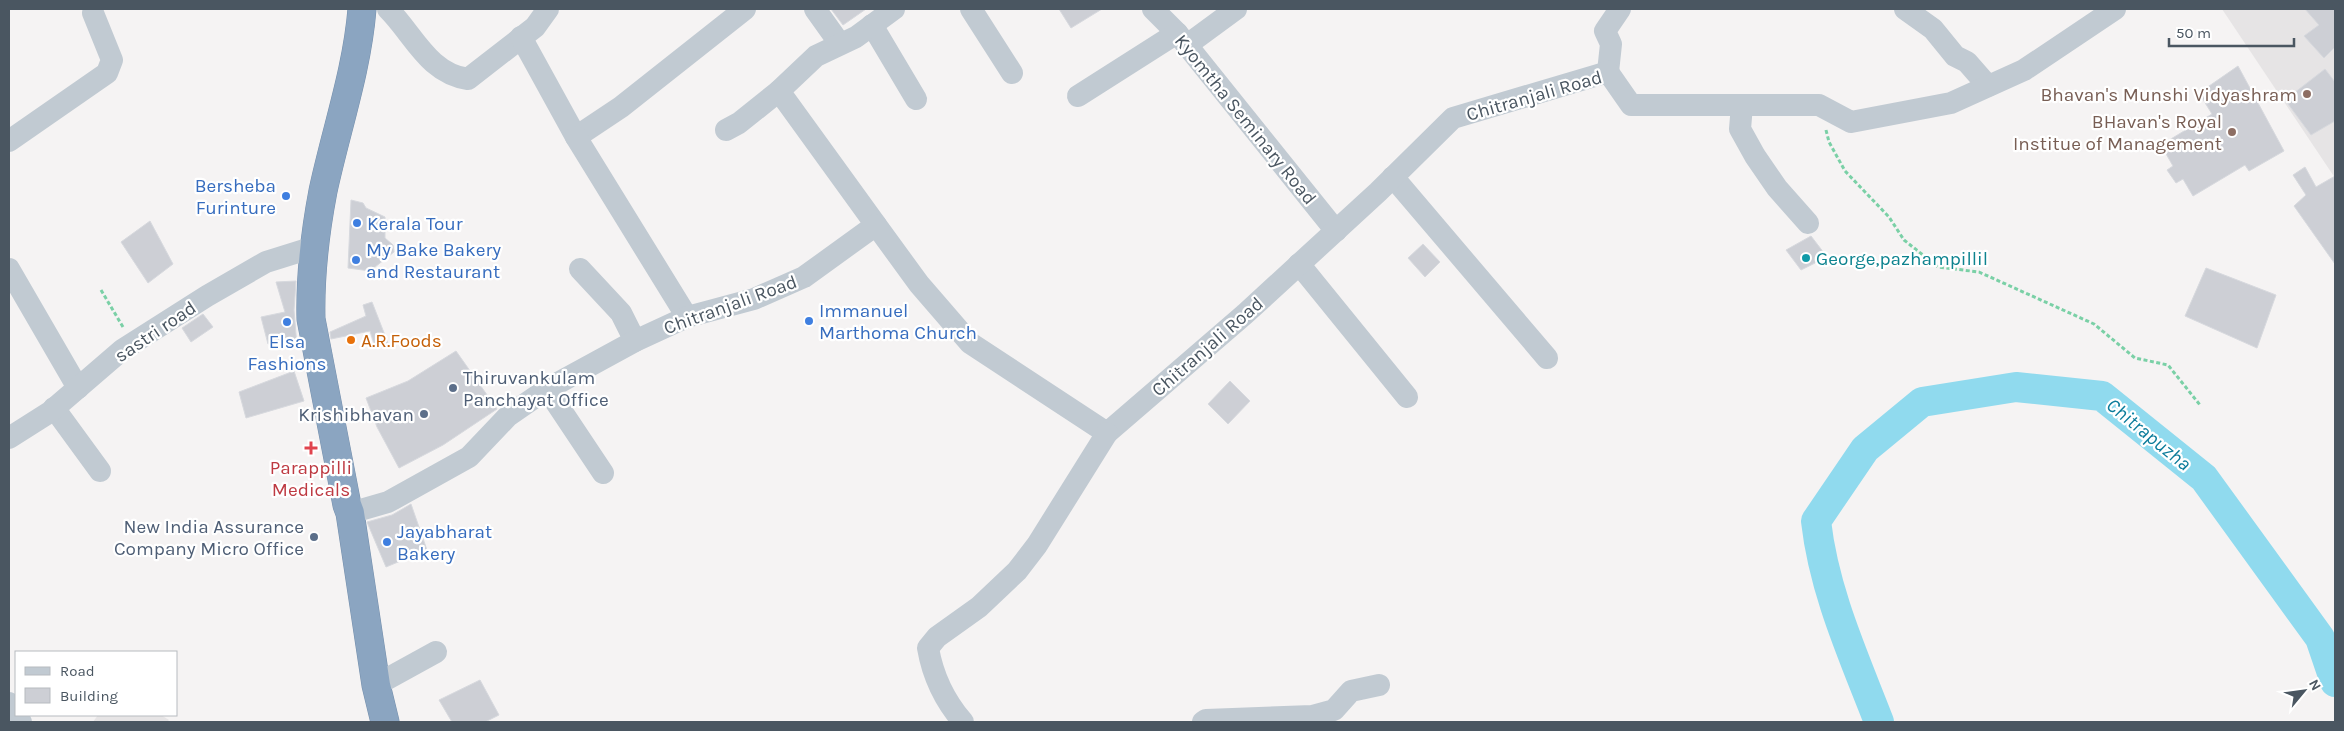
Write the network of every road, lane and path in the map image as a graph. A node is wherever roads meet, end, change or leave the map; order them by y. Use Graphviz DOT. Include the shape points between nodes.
graph roads {
  1 [pos="362,9"];
  2 [pos="388,9"];
  3 [pos="548,9"];
  4 [pos="745,9"];
  5 [pos="815,9"];
  6 [pos="894,9"];
  7 [pos="971,9"];
  8 [pos="1153,9"];
  9 [pos="1236,9"];
  10 [pos="1620,9"];
  11 [pos="1905,9"];
  12 [pos="2116,9"];
  13 [pos="93,13"];
  14 [pos="872,25"];
  15 [pos="521,37"];
  16 [pos="1182,39"];
  17 [pos="840,44"];
  18 [pos="1608,72"];
  19 [pos="1012,74"];
  20 [pos="1988,86"];
  21 [pos="780,91"];
  22 [pos="1078,96"];
  23 [pos="916,99"];
  24 [pos="1742,105"];
  25 [pos="1819,105"];
  26 [pos="726,130"];
  27 [pos="576,137"];
  28 [pos="9,141"];
  29 [pos="1393,178"];
  30 [pos="1808,222"];
  31 [pos="876,225"];
  32 [pos="1336,231"];
  33 [pos="314,247"];
  34 [pos="1299,264"];
  35 [pos="580,268"];
  36 [pos="9,269"];
  37 [pos="102,290"];
  38 [pos="687,317"];
  39 [pos="142,338"];
  40 [pos="635,341"];
  41 [pos="1547,358"];
  42 [pos="78,388"];
  43 [pos="547,389"];
  44 [pos="1407,398"];
  45 [pos="2200,405"];
  46 [pos="54,408"];
  47 [pos="1107,433"];
  48 [pos="9,438"];
  49 [pos="100,471"];
  50 [pos="604,473"];
  51 [pos="350,513"];
  52 [pos="436,652"];
  53 [pos="376,685"];
  54 [pos="1379,685"];
  55 [pos="385,722"];
  56 [pos="963,722"];
  57 [pos="1202,722"];
  1 -- 33 [label="highway"];
  2 -- 15 [label="street" via="424,56 455,77 468,79"];
  3 -- 15 [label="street" via="535,27"];
  4 -- 27 [label="street" via="621,107"];
  5 -- 17 [label="street"];
  6 -- 14 [label="street"];
  7 -- 19 [label="street"];
  8 -- 16 [label="street, Kyomtha Seminary Road"];
  9 -- 16 [label="street"];
  10 -- 18 [label="street" via="1605,31 1611,44"];
  11 -- 20 [label="street" via="1933,29 1955,56 1967,62"];
  12 -- 20 [label="street, Chitranjali Road" via="2024,70"];
  13 -- 28 [label="street" via="112,60 107,73"];
  14 -- 17 [label="street"];
  14 -- 23 [label="street"];
  15 -- 27 [label="street"];
  16 -- 22 [label="street"];
  16 -- 32 [label="street, Kyomtha Seminary Road"];
  17 -- 21 [label="street" via="816,56"];
  18 -- 24 [label="street, Chitranjali Road" via="1631,105"];
  18 -- 29 [label="street, Chitranjali Road" via="1453,118"];
  20 -- 25 [label="street, Chitranjali Road" via="1951,103 1851,122"];
  21 -- 26 [label="street" via="739,124"];
  21 -- 31 [label="street"];
  24 -- 25 [label="street, Chitranjali Road"];
  24 -- 30 [label="street" via="1740,129 1755,156 1777,188"];
  25 -- 45 [label="path" via="1829,142 1845,171 1889,218 1904,240 1938,267 1980,272 2094,324 2135,358 2168,365"];
  27 -- 38 [label="street"];
  29 -- 32 [label="street, Chitranjali Road"];
  29 -- 41 [label="street"];
  31 -- 38 [label="street, Chitranjali Road" via="804,277 754,299"];
  31 -- 47 [label="street" via="919,284 970,343"];
  32 -- 34 [label="street, Chitranjali Road"];
  33 -- 39 [label="street, sastri road" via="266,262"];
  33 -- 51 [label="highway" via="311,319"];
  34 -- 44 [label="street"];
  34 -- 47 [label="street, Chitranjali Road"];
  35 -- 40 [label="street" via="621,313"];
  36 -- 42 [label="street"];
  37 -- 39 [label="path" via="126,332"];
  38 -- 40 [label="street, Chitranjali Road"];
  39 -- 42 [label="street, sastri road" via="122,350"];
  40 -- 43 [label="street, Chitranjali Road"];
  42 -- 46 [label="street, sastri road"];
  43 -- 50 [label="street"];
  43 -- 51 [label="street, Chitranjali Road" via="508,416 468,457 388,502"];
  46 -- 48 [label="street, sastri road"];
  46 -- 49 [label="street"];
  47 -- 56 [label="street, Chitranjali Road" via="1017,572 979,607 937,637 928,648 931,669 947,703"];
  51 -- 53 [label="highway"];
  52 -- 53 [label="street"];
  53 -- 55 [label="highway"];
  54 -- 57 [label="street" via="1351,691 1334,710 1312,716"];
}
